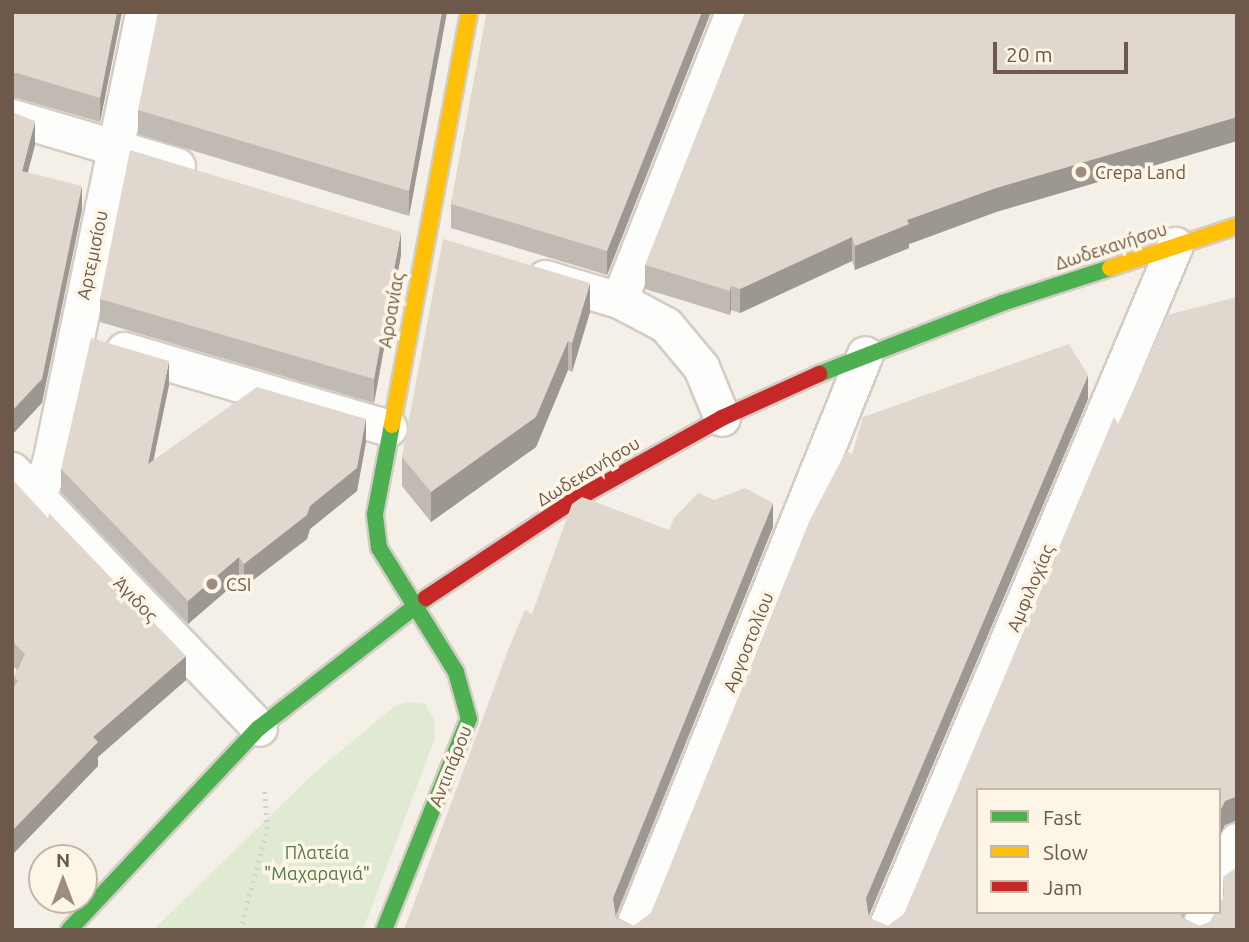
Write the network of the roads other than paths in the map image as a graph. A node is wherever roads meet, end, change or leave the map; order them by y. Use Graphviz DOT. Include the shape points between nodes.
graph roads {
  1 [pos="142,12"];
  2 [pos="469,12"];
  3 [pos="733,12"];
  4 [pos="12,117"];
  5 [pos="115,147"];
  6 [pos="205,175"];
  7 [pos="1237,226"];
  8 [pos="410,238"];
  9 [pos="1175,245"];
  10 [pos="462,254"];
  11 [pos="514,269"];
  12 [pos="619,300"];
  13 [pos="75,336"];
  14 [pos="865,355"];
  15 [pos="722,418"];
  16 [pos="389,428"];
  17 [pos="12,470"];
  18 [pos="38,497"];
  19 [pos="413,607"];
  20 [pos="259,729"];
  21 [pos="1237,841"];
  22 [pos="1221,877"];
  23 [pos="1205,914"];
  24 [pos="69,930"];
  25 [pos="384,930"];
  26 [pos="632,930"];
  27 [pos="885,930"];
  28 [pos="1198,930"];
  1 -- 5 [label="street, Αρτεμισίου"];
  2 -- 8 [label="street, Αροανίας"];
  3 -- 12 [label="street"];
  4 -- 5 [label="street"];
  5 -- 6 [label="street"];
  5 -- 13 [label="street, Αρτεμισίου"];
  7 -- 9 [label="street, Δωδεκανήσου"];
  8 -- 10 [label="street"];
  8 -- 16 [label="street, Αροανίας"];
  9 -- 14 [label="street, Δωδεκανήσου"];
  9 -- 27 [label="street, Αμφιλοχίας"];
  11 -- 12 [label="street"];
  12 -- 15 [label="street" via="666,325 701,366"];
  13 -- 16 [label="street"];
  13 -- 18 [label="street, Αρτεμισίου" via="50,463"];
  14 -- 15 [label="street, Δωδεκανήσου"];
  14 -- 26 [label="street, Αργοστολίου"];
  15 -- 19 [label="street, Δωδεκανήσου" via="570,502"];
  16 -- 19 [label="street, Αροανίας" via="375,514 379,548"];
  17 -- 18 [label="street, Άγιδος"];
  18 -- 20 [label="street, Άγιδος"];
  19 -- 20 [label="street, Δωδεκανήσου"];
  19 -- 25 [label="street, Αντιπάρου" via="456,672 469,719"];
  20 -- 24 [label="street, Δωδεκανήσου"];
  21 -- 22 [label="street"];
  23 -- 28 [label="street"];
}
